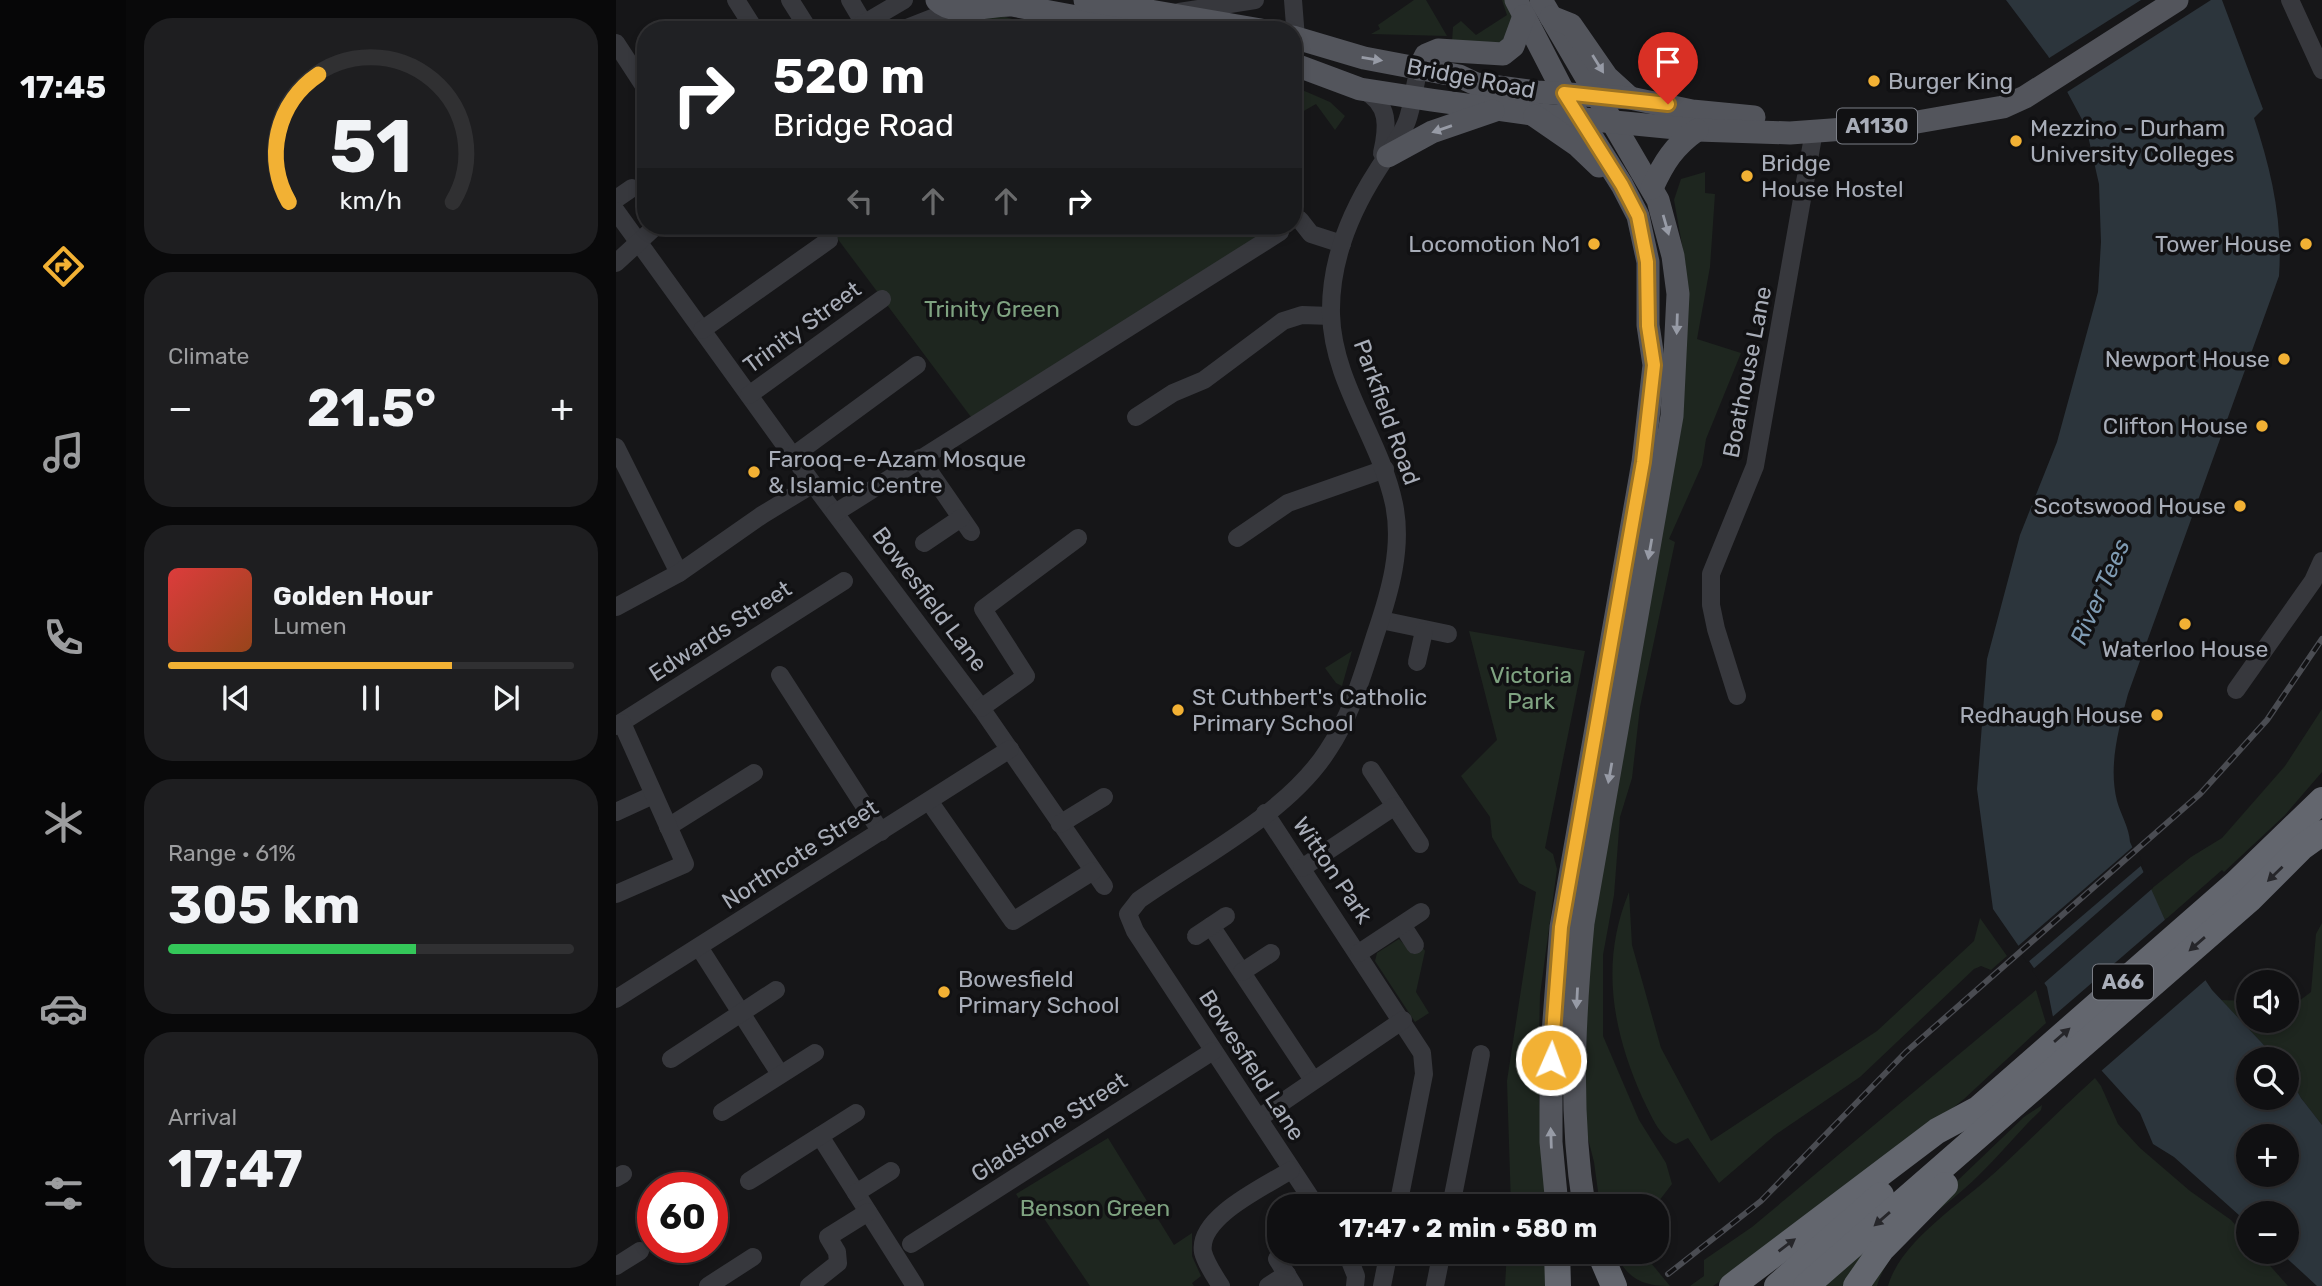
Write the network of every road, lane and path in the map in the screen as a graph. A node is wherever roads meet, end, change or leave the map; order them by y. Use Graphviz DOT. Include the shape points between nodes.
graph roads {
  1 [pos="736,0"];
  2 [pos="790,0"];
  3 [pos="850,0"];
  4 [pos="904,0"];
  5 [pos="1085,0"];
  6 [pos="1255,0"];
  7 [pos="1293,0"];
  8 [pos="2177,0"];
  9 [pos="2290,0"];
  10 [pos="958,4"];
  11 [pos="1520,8"];
  12 [pos="1546,8"];
  13 [pos="1166,13"];
  14 [pos="749,21"];
  15 [pos="803,21"];
  16 [pos="856,21"];
  17 [pos="867,21"];
  18 [pos="921,21"];
  19 [pos="1098,21"];
  20 [pos="1211,21"];
  21 [pos="1294,21"];
  22 [pos="616,43"];
  23 [pos="1302,43"];
  24 [pos="1302,67"];
  25 [pos="1419,69"];
  26 [pos="2322,70"];
  27 [pos="637,75"];
  28 [pos="1360,89"];
  29 [pos="1564,93"];
  30 [pos="1597,95"];
  31 [pos="1412,97"];
  32 [pos="1630,98"];
  33 [pos="1500,109"];
  34 [pos="1532,114"];
  35 [pos="1580,119"];
  36 [pos="1613,121"];
  37 [pos="1697,130"];
  38 [pos="1814,131"];
  39 [pos="1382,163"];
  40 [pos="1622,185"];
  41 [pos="632,188"];
  42 [pos="1652,188"];
  43 [pos="616,199"];
  44 [pos="616,211"];
  45 [pos="1302,223"];
  46 [pos="646,235"];
  47 [pos="1275,235"];
  48 [pos="829,240"];
  49 [pos="638,242"];
  50 [pos="1342,244"];
  51 [pos="616,263"];
  52 [pos="882,299"];
  53 [pos="1331,316"];
  54 [pos="702,330"];
  55 [pos="917,365"];
  56 [pos="750,395"];
  57 [pos="1136,417"];
  58 [pos="616,447"];
  59 [pos="793,456"];
  60 [pos="920,458"];
  61 [pos="1385,469"];
  62 [pos="813,484"];
  63 [pos="835,513"];
  64 [pos="1078,538"];
  65 [pos="1237,538"];
  66 [pos="924,543"];
  67 [pos="2322,561"];
  68 [pos="679,573"];
  69 [pos="844,581"];
  70 [pos="616,607"];
  71 [pos="1381,620"];
  72 [pos="1424,631"];
  73 [pos="1448,634"];
  74 [pos="1417,662"];
  75 [pos="780,675"];
  76 [pos="2236,690"];
  77 [pos="1737,696"];
  78 [pos="981,708"];
  79 [pos="619,724"];
  80 [pos="1010,749"];
  81 [pos="1371,770"];
  82 [pos="754,773"];
  83 [pos="2322,786"];
  84 [pos="653,795"];
  85 [pos="1104,797"];
  86 [pos="2322,800"];
  87 [pos="929,801"];
  88 [pos="1395,806"];
  89 [pos="616,811"];
  90 [pos="1265,813"];
  91 [pos="1060,824"];
  92 [pos="668,827"];
  93 [pos="2322,827"];
  94 [pos="881,831"];
  95 [pos="2312,840"];
  96 [pos="1420,844"];
  97 [pos="1302,868"];
  98 [pos="1093,871"];
  99 [pos="1104,886"];
  100 [pos="2242,887"];
  101 [pos="616,894"];
  102 [pos="1421,912"];
  103 [pos="1128,914"];
  104 [pos="1226,916"];
  105 [pos="1402,925"];
  106 [pos="1415,945"];
  107 [pos="699,947"];
  108 [pos="1270,953"];
  109 [pos="1359,953"];
  110 [pos="1241,972"];
  111 [pos="776,990"];
  112 [pos="616,999"];
  113 [pos="742,1013"];
  114 [pos="1403,1020"];
  115 [pos="1213,1051"];
  116 [pos="815,1053"];
  117 [pos="1481,1054"];
  118 [pos="671,1059"];
  119 [pos="780,1074"];
  120 [pos="1313,1080"];
  121 [pos="2017,1087"];
  122 [pos="1978,1109"];
  123 [pos="722,1112"];
  124 [pos="856,1113"];
  125 [pos="1259,1118"];
  126 [pos="820,1136"];
  127 [pos="1291,1170"];
  128 [pos="891,1171"];
  129 [pos="749,1181"];
  130 [pos="856,1193"];
  131 [pos="1308,1194"];
  132 [pos="1400,1194"];
  133 [pos="1453,1194"];
  134 [pos="1556,1194"];
  135 [pos="1583,1194"];
  136 [pos="868,1212"];
  137 [pos="911,1244"];
  138 [pos="637,1253"];
  139 [pos="753,1257"];
  140 [pos="1351,1264"];
  141 [pos="1386,1264"];
  142 [pos="1439,1264"];
  143 [pos="1557,1264"];
  144 [pos="1568,1264"];
  145 [pos="1594,1264"];
  146 [pos="1605,1264"];
  147 [pos="616,1266"];
  148 [pos="1286,1273"];
  149 [pos="731,1280"];
  150 [pos="708,1286"];
  151 [pos="809,1286"];
  152 [pos="915,1286"];
  153 [pos="1221,1286"];
  154 [pos="1268,1286"];
  155 [pos="1355,1286"];
  156 [pos="1382,1286"];
  157 [pos="1435,1286"];
  158 [pos="1558,1286"];
  159 [pos="1572,1286"];
  160 [pos="1599,1286"];
  161 [pos="1614,1286"];
  162 [pos="1732,1286"];
  163 [pos="1776,1286"];
  164 [pos="1806,1286"];
  165 [pos="1856,1286"];
  1 -- 14 [label="street"];
  2 -- 15 [label="street"];
  3 -- 16 [label="street"];
  4 -- 17 [label="street"];
  5 -- 13 [label="main road"];
  6 -- 13 [label="street"];
  7 -- 21 [label="street, Bridge Road"];
  8 -- 38 [label="main road, Bridge Road / A1130" via="2003,107 1940,120"];
  9 -- 26 [label="street"];
  10 -- 18 [label="street"];
  10 -- 19 [label="main road" via="1012,5"];
  11 -- 25 [label="main road" via="1513,46 1503,54 1437,50 1426,55"];
  11 -- 29 [label="main road"];
  12 -- 30 [label="main road"];
  12 -- 32 [label="main road, one-way" via="1571,24 1607,77"];
  13 -- 20 [label="main road"];
  22 -- 27 [label="street"];
  23 -- 25 [label="main road, Bridge Road, one-way"];
  24 -- 28 [label="main road, Bridge Road"];
  25 -- 29 [label="main road, Bridge Road / A1130" via="1476,84"];
  25 -- 31 [label="street, Parkfield Road"];
  28 -- 31 [label="main road, Bridge Road"];
  28 -- 39 [label="street" via="1372,95 1387,116"];
  29 -- 30 [label="main road, Bridge Road / A1130"];
  29 -- 35 [label="main road"];
  30 -- 32 [label="main road, Bridge Road / A1130"];
  30 -- 36 [label="main road"];
  31 -- 33 [label="main road, Bridge Road"];
  31 -- 39 [label="street, Parkfield Road" via="1407,119"];
  32 -- 38 [label="main road, Bridge Road / A1130" via="1692,111 1781,119"];
  33 -- 34 [label="main road, Bridge Road"];
  33 -- 39 [label="main road, one-way" via="1432,132"];
  34 -- 35 [label="main road, Bridge Road"];
  34 -- 40 [label="main road" via="1577,145"];
  35 -- 36 [label="main road, Bridge Road"];
  35 -- 40 [label="main road"];
  36 -- 37 [label="main road, Bridge Road / A1130"];
  36 -- 42 [label="main road"];
  37 -- 38 [label="main road, Bridge Road / A1130"];
  37 -- 42 [label="main road" via="1666,158"];
  38 -- 77 [label="street, Boathouse Lane" via="1755,466 1711,574 1713,617"];
  39 -- 50 [label="street, Parkfield Road" via="1357,204"];
  134 -- 40 [label="main road, one-way" via="1551,1073 1561,927 1643,462 1654,365 1647,262 1638,216"];
  41 -- 43 [label="street"];
  42 -- 135 [label="main road, one-way" via="1674,256 1676,361 1663,474 1583,923 1574,1125"];
  44 -- 49 [label="street, Bowesfield Lane"];
  45 -- 50 [label="street" via="1311,234"];
  46 -- 49 [label="street"];
  47 -- 60 [label="street"];
  48 -- 54 [label="street"];
  49 -- 51 [label="street"];
  49 -- 54 [label="street, Bowesfield Lane"];
  50 -- 53 [label="street, Parkfield Road"];
  52 -- 56 [label="street, Trinity Street"];
  53 -- 57 [label="street" via="1302,315 1283,321 1205,380 1172,393"];
  53 -- 61 [label="street, Parkfield Road" via="1345,380"];
  54 -- 56 [label="street, Bowesfield Lane"];
  55 -- 59 [label="street"];
  56 -- 59 [label="street, Bowesfield Lane"];
  58 -- 68 [label="street"];
  59 -- 62 [label="street, Bowesfield Lane"];
  60 -- 63 [label="street"];
  60 -- 66 [label="street" via="966,525"];
  61 -- 65 [label="street" via="1288,503"];
  61 -- 71 [label="street, Parkfield Road" via="1397,543"];
  62 -- 63 [label="street, Bowesfield Lane"];
  62 -- 68 [label="street"];
  63 -- 78 [label="street, Bowesfield Lane"];
  64 -- 78 [label="street" via="983,609 1026,676"];
  67 -- 76 [label="street" via="2314,581"];
  68 -- 70 [label="street"];
  69 -- 79 [label="street, Edwards Street"];
  71 -- 72 [label="street"];
  71 -- 90 [label="street, Parkfield Road" via="1337,736 1314,769"];
  72 -- 73 [label="street"];
  72 -- 74 [label="street"];
  75 -- 94 [label="street"];
  78 -- 80 [label="street, Bowesfield Lane"];
  79 -- 84 [label="street"];
  80 -- 87 [label="street, Northcote Street"];
  80 -- 91 [label="street, Bowesfield Lane"];
  81 -- 88 [label="street"];
  82 -- 92 [label="street"];
  83 -- 100 [label="highway" via="2249,860"];
  84 -- 89 [label="street"];
  84 -- 92 [label="street"];
  85 -- 91 [label="street"];
  86 -- 100 [label="highway, A66"];
  87 -- 94 [label="street, Northcote Street"];
  87 -- 98 [label="street" via="1013,921"];
  88 -- 96 [label="street"];
  88 -- 97 [label="street"];
  90 -- 97 [label="street, Witton Park"];
  90 -- 103 [label="street, Parkfield Road" via="1139,900"];
  91 -- 98 [label="street, Bowesfield Lane"];
  92 -- 101 [label="street" via="685,864"];
  93 -- 95 [label="highway, A66"];
  94 -- 107 [label="street, Northcote Street"];
  95 -- 100 [label="highway, A66, one-way"];
  97 -- 109 [label="street, Witton Park"];
  98 -- 99 [label="street, Bowesfield Lane"];
  100 -- 121 [label="highway, A66"];
  102 -- 105 [label="street, Witton Park"];
  103 -- 115 [label="street, Bowesfield Lane"];
  104 -- 110 [label="street" via="1203,931"];
  105 -- 106 [label="street, Witton Park"];
  105 -- 109 [label="street, Witton Park"];
  107 -- 112 [label="street, Northcote Street"];
  107 -- 113 [label="street"];
  108 -- 110 [label="street"];
  109 -- 114 [label="street, Witton Park"];
  110 -- 120 [label="street"];
  111 -- 113 [label="street"];
  113 -- 118 [label="street"];
  113 -- 119 [label="street"];
  114 -- 120 [label="street"];
  114 -- 132 [label="street, Witton Park" via="1422,1053 1424,1074"];
  115 -- 125 [label="street, Bowesfield Lane"];
  115 -- 137 [label="street, Gladstone Street"];
  116 -- 119 [label="street"];
  117 -- 133 [label="street"];
  119 -- 123 [label="street"];
  120 -- 125 [label="street"];
  121 -- 122 [label="highway, A66"];
  121 -- 164 [label="highway, A66, one-way"];
  121 -- 165 [label="highway" via="2006,1126 1881,1250"];
  162 -- 122 [label="highway, A66, one-way" via="1937,1131"];
  122 -- 163 [label="highway, A66"];
  124 -- 126 [label="street"];
  125 -- 127 [label="street, Bowesfield Lane"];
  126 -- 129 [label="street"];
  126 -- 130 [label="street"];
  127 -- 131 [label="street, Bowesfield Lane"];
  127 -- 153 [label="street" via="1222,1214 1207,1230 1203,1251"];
  128 -- 130 [label="street"];
  130 -- 136 [label="street"];
  136 -- 151 [label="street" via="828,1237 838,1263"];
  136 -- 152 [label="street"];
  138 -- 147 [label="street"];
  139 -- 149 [label="street"];
  140 -- 155 [label="street"];
  141 -- 156 [label="street"];
  142 -- 157 [label="street"];
  143 -- 158 [label="highway"];
  144 -- 159 [label="main road"];
  145 -- 160 [label="main road"];
  146 -- 161 [label="highway"];
  148 -- 154 [label="street"];
  149 -- 150 [label="street"];
}
